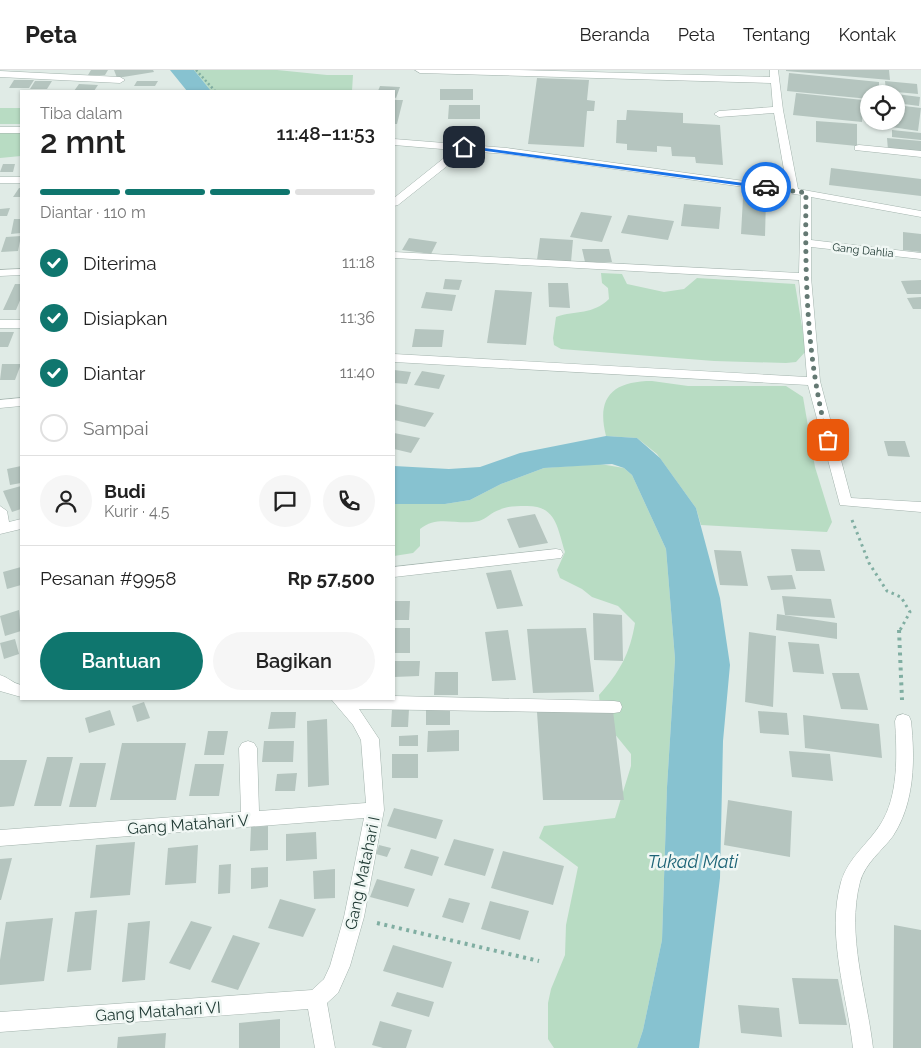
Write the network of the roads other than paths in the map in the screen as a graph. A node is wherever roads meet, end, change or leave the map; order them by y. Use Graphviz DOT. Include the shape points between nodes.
graph roads {
  1 [pos="420,70"];
  2 [pos="0,74"];
  3 [pos="775,75"];
  4 [pos="54,78"];
  5 [pos="120,80"];
  6 [pos="778,110"];
  7 [pos="719,114"];
  8 [pos="0,130"];
  9 [pos="20,130"];
  10 [pos="395,142"];
  11 [pos="464,147"];
  12 [pos="859,148"];
  13 [pos="921,154"];
  14 [pos="0,180"];
  15 [pos="20,180"];
  16 [pos="793,191"];
  17 [pos="806,193"];
  18 [pos="395,202"];
  19 [pos="921,214"];
  20 [pos="806,243"];
  21 [pos="395,255"];
  22 [pos="921,256"];
  23 [pos="20,272"];
  24 [pos="0,273"];
  25 [pos="805,276"];
  26 [pos="0,324"];
  27 [pos="20,324"];
  28 [pos="395,358"];
  29 [pos="814,381"];
  30 [pos="20,402"];
  31 [pos="0,404"];
  32 [pos="921,507"];
  33 [pos="0,512"];
  34 [pos="20,524"];
  35 [pos="2,528"];
  36 [pos="556,554"];
  37 [pos="395,572"];
  38 [pos="0,681"];
  39 [pos="20,691"];
  40 [pos="340,700"];
  41 [pos="614,707"];
  42 [pos="903,721"];
  43 [pos="248,748"];
  44 [pos="375,810"];
  45 [pos="250,819"];
  46 [pos="0,838"];
  47 [pos="316,999"];
  48 [pos="0,1022"];
  49 [pos="325,1048"];
  50 [pos="863,1048"];
  1 -- 3 [label="street"];
  2 -- 4 [label="street"];
  3 -- 6 [label="street"];
  4 -- 5 [label="street"];
  6 -- 7 [label="street"];
  6 -- 16 [label="street"];
  8 -- 9 [label="street"];
  10 -- 11 [label="street"];
  11 -- 16 [label="street"];
  11 -- 18 [label="street"];
  12 -- 13 [label="street"];
  14 -- 15 [label="street"];
  16 -- 17 [label="street"];
  17 -- 19 [label="street"];
  17 -- 20 [label="street"];
  20 -- 22 [label="street, Gang Dahlia"];
  20 -- 25 [label="street"];
  21 -- 25 [label="street"];
  23 -- 24 [label="street"];
  25 -- 29 [label="street"];
  26 -- 27 [label="street"];
  28 -- 29 [label="street"];
  29 -- 32 [label="street" via="846,502"];
  30 -- 31 [label="street"];
  33 -- 35 [label="street"];
  34 -- 35 [label="street"];
  36 -- 37 [label="street"];
  38 -- 39 [label="street" via="8,689"];
  40 -- 41 [label="street"];
  40 -- 44 [label="street, Gang Matahari I" via="360,720 370,740"];
  42 -- 50 [label="street" via="905,778 897,806 887,830 864,855 849,888 846,925"];
  43 -- 45 [label="street"];
  44 -- 45 [label="street, Gang Matahari V"];
  44 -- 47 [label="street, Gang Matahari I" via="354,917 340,966 331,986"];
  45 -- 46 [label="street, Gang Matahari V"];
  47 -- 48 [label="street, Gang Matahari VI"];
  47 -- 49 [label="street"];
}
